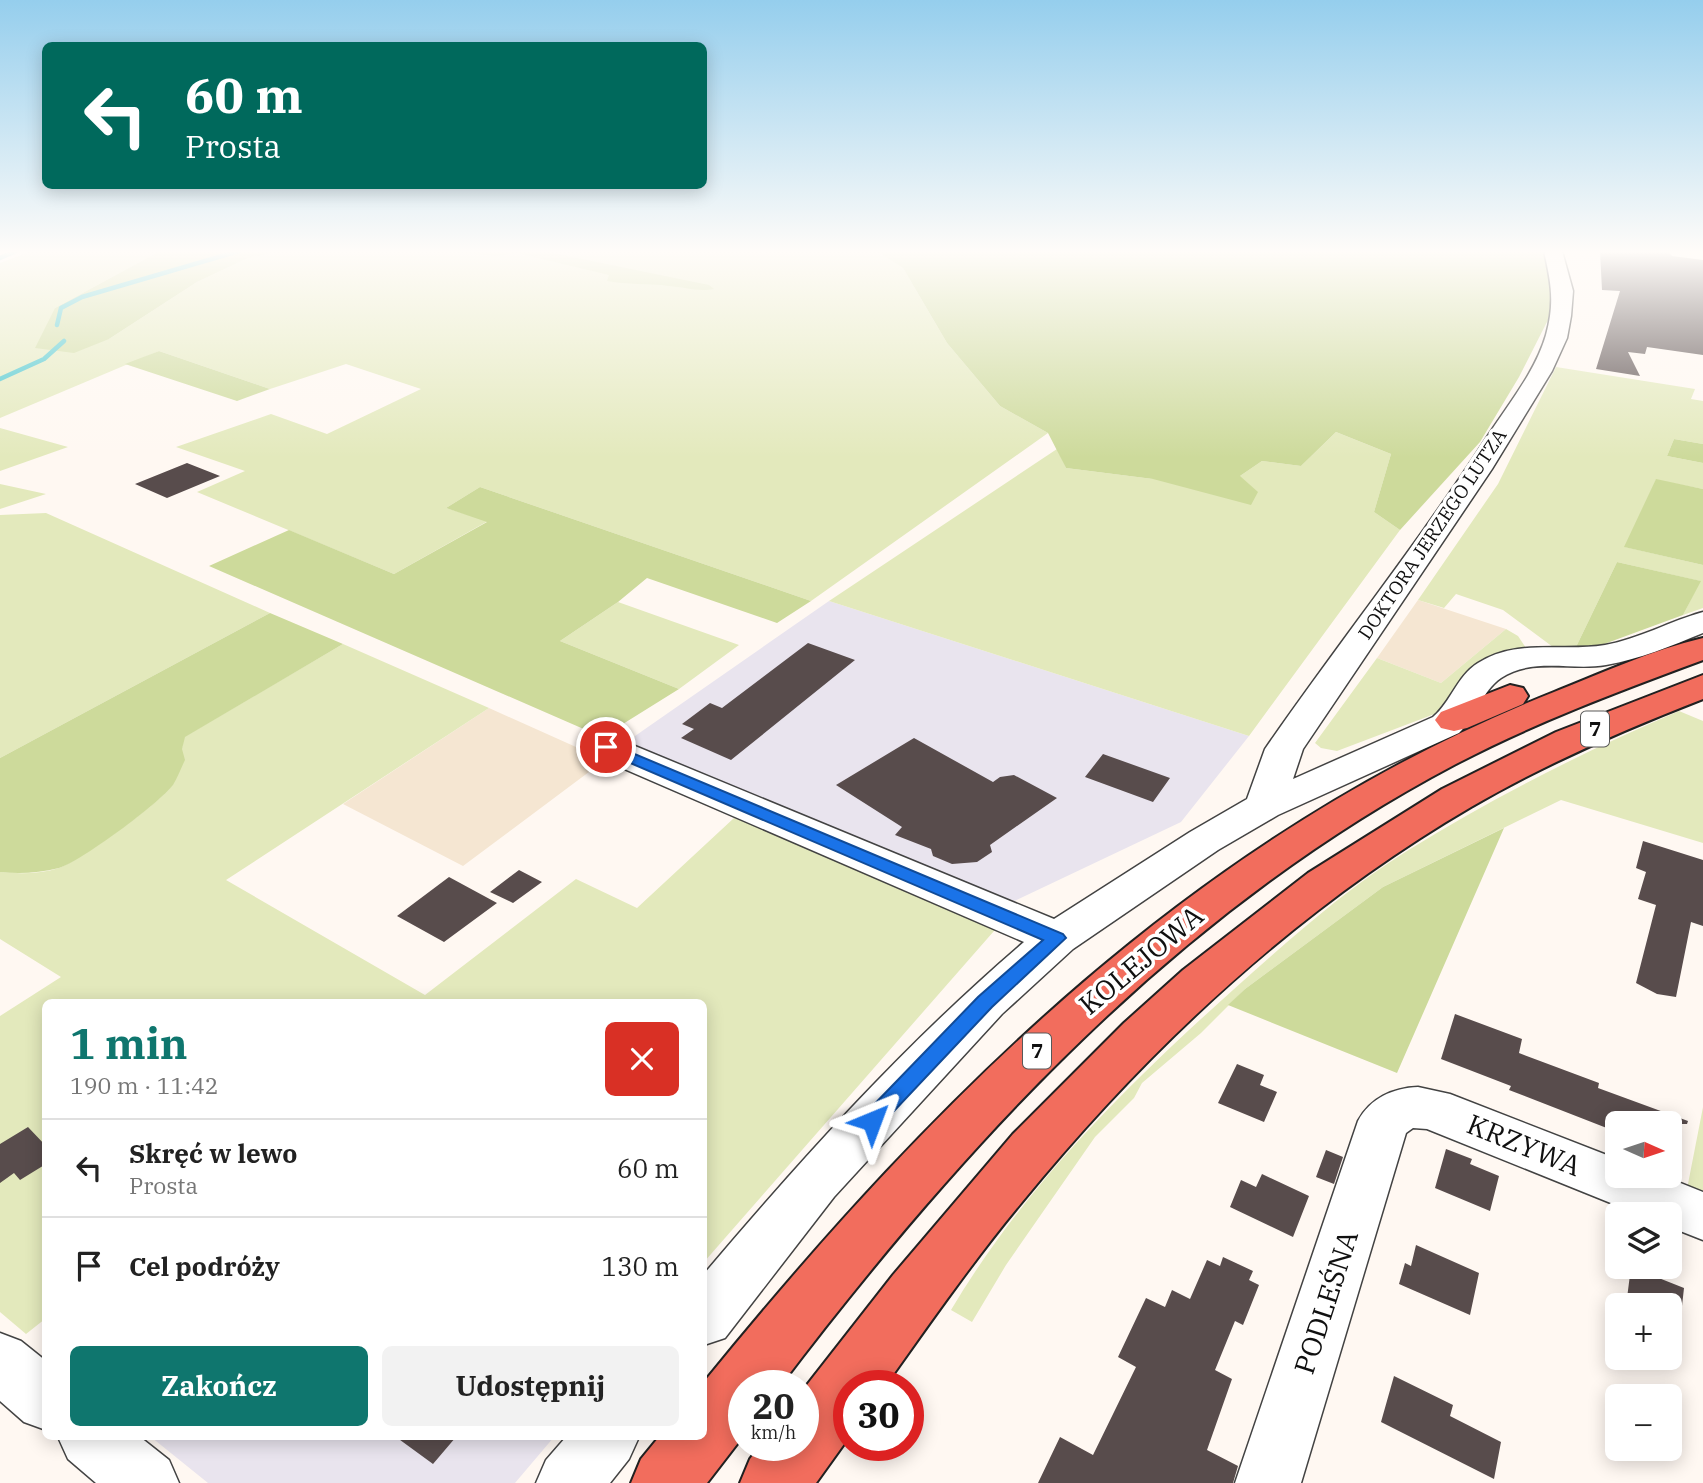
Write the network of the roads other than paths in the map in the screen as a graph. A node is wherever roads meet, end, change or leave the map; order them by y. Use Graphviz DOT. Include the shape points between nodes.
graph roads {
  1 [pos="1559,320"];
  2 [pos="1703,622"];
  3 [pos="1703,648"];
  4 [pos="1639,658"];
  5 [pos="1703,686"];
  6 [pos="1454,720"];
  7 [pos="606,747"];
  8 [pos="1264,806"];
  9 [pos="1057,938"];
  10 [pos="1384,1121"];
  11 [pos="1703,1216"];
  12 [pos="707,1314"];
  13 [pos="0,1362"];
  14 [pos="42,1397"];
  15 [pos="819,1424"];
  16 [pos="707,1429"];
  17 [pos="94,1440"];
  18 [pos="605,1440"];
  19 [pos="698,1440"];
  20 [pos="791,1461"];
  21 [pos="146,1483"];
  22 [pos="569,1483"];
  23 [pos="666,1483"];
  24 [pos="774,1483"];
  25 [pos="1268,1483"];
  1 -- 8 [label="street, DOKTORA JERZEGO LUTZA" via="1542,371 1283,749"];
  2 -- 4 [label="street"];
  3 -- 4 [label="highway, KOLEJOWA / 7"];
  4 -- 6 [label="highway" via="1544,681"];
  4 -- 16 [label="highway, KOLEJOWA / 7" via="1407,775 1321,826 1178,926 1064,1025 928,1161"];
  5 -- 15 [label="highway, 7" via="1574,738 1451,802 1324,883 1230,959 1032,1150 927,1279"];
  6 -- 8 [label="street"];
  7 -- 9 [label="street"];
  8 -- 9 [label="street"];
  9 -- 12 [label="street" via="985,1002 815,1181"];
  10 -- 11 [label="street, KRZYWA" via="1411,1107 1432,1109"];
  10 -- 25 [label="street, PODLEŚNA"];
  13 -- 14 [label="street"];
  17 -- 21 [label="street"];
  18 -- 22 [label="street"];
  19 -- 23 [label="highway, KOLEJOWA / 7"];
  20 -- 24 [label="highway, 7"];
}
